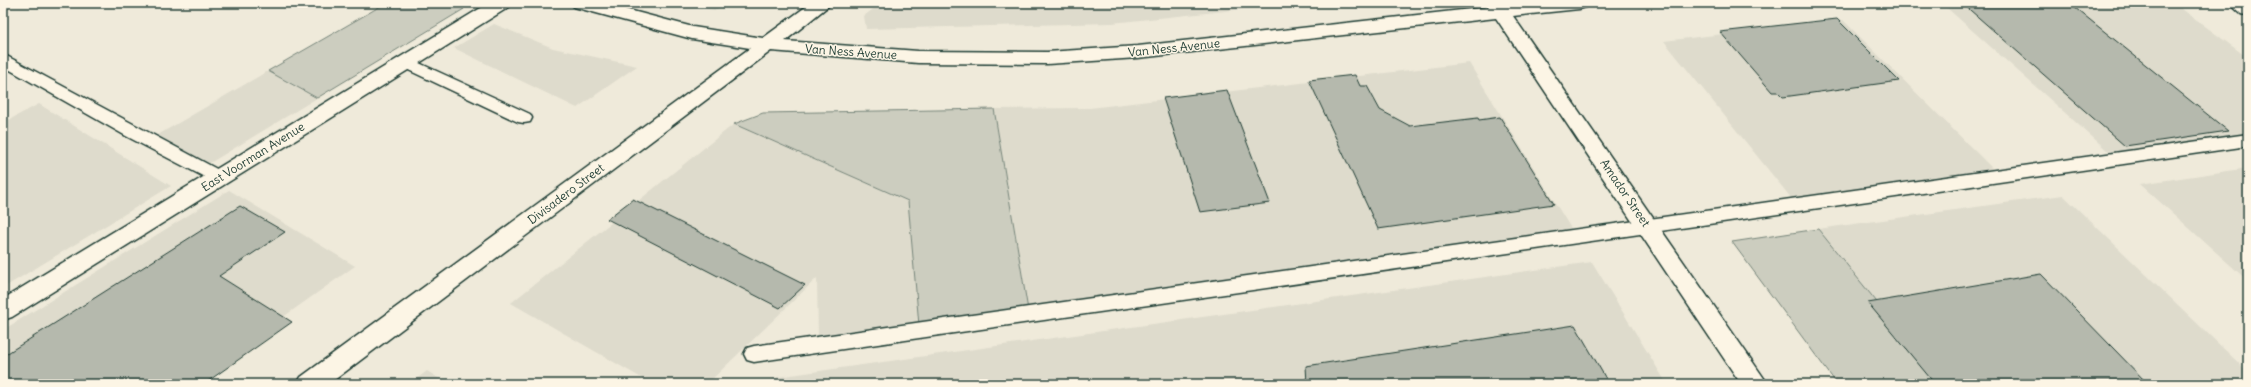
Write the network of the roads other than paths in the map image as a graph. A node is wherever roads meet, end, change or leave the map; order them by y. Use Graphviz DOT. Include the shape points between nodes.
graph roads {
  1 [pos="502,3"];
  2 [pos="581,3"];
  3 [pos="822,3"];
  4 [pos="1579,3"];
  5 [pos="2238,3"];
  6 [pos="1498,8"];
  7 [pos="2248,10"];
  8 [pos="767,45"];
  9 [pos="3,59"];
  10 [pos="406,62"];
  11 [pos="524,118"];
  12 [pos="2248,140"];
  13 [pos="220,178"];
  14 [pos="1647,226"];
  15 [pos="3,311"];
  16 [pos="754,354"];
  17 [pos="310,384"];
  18 [pos="1755,384"];
  1 -- 10 [label="main road, East Voorman Avenue"];
  2 -- 8 [label="main road, Van Ness Avenue" via="692,33"];
  3 -- 8 [label="main road, Divisadero Street"];
  4 -- 6 [label="main road, Van Ness Avenue"];
  5 -- 7 [label="main road"];
  6 -- 8 [label="main road, Van Ness Avenue" via="1138,52 1047,58 918,57"];
  6 -- 14 [label="main road, Amador Street"];
  8 -- 17 [label="main road, Divisadero Street"];
  9 -- 13 [label="lane"];
  10 -- 11 [label="lane"];
  10 -- 13 [label="main road, East Voorman Avenue"];
  12 -- 14 [label="lane"];
  13 -- 15 [label="main road, East Voorman Avenue"];
  14 -- 16 [label="lane"];
  14 -- 18 [label="main road, Amador Street"];
}
